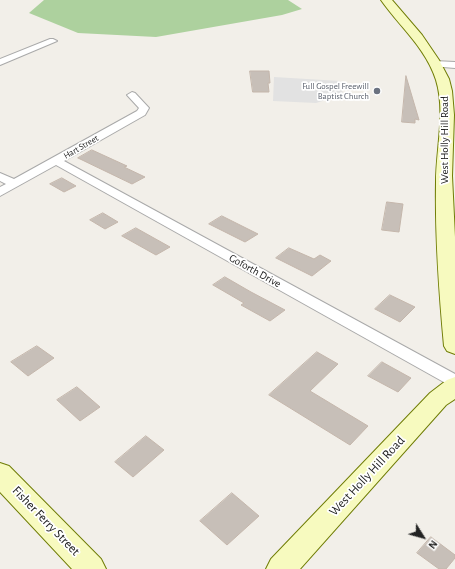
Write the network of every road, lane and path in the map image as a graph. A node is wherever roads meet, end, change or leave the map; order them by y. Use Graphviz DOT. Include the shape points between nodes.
graph roads {
  1 [pos="386,0"];
  2 [pos="53,41"];
  3 [pos="0,62"];
  4 [pos="434,64"];
  5 [pos="455,65"];
  6 [pos="132,95"];
  7 [pos="56,161"];
  8 [pos="0,176"];
  9 [pos="14,184"];
  10 [pos="0,192"];
  11 [pos="455,346"];
  12 [pos="455,381"];
  13 [pos="455,386"];
  14 [pos="0,474"];
  15 [pos="91,569"];
  16 [pos="281,569"];
  1 -- 4 [label="street, West Holly Hill Road" via="405,21"];
  2 -- 3 [label="street"];
  4 -- 5 [label="street"];
  4 -- 11 [label="street, West Holly Hill Road" via="441,77 447,99 444,176 446,266"];
  6 -- 7 [label="street, Hart Street" via="144,108 141,113"];
  7 -- 9 [label="street, Hart Street"];
  7 -- 12 [label="street, Goforth Drive"];
  8 -- 9 [label="street"];
  9 -- 10 [label="street, Hart Street"];
  13 -- 16 [label="street, West Holly Hill Road" via="438,398"];
  14 -- 15 [label="street, Fisher Ferry Street"];
}
